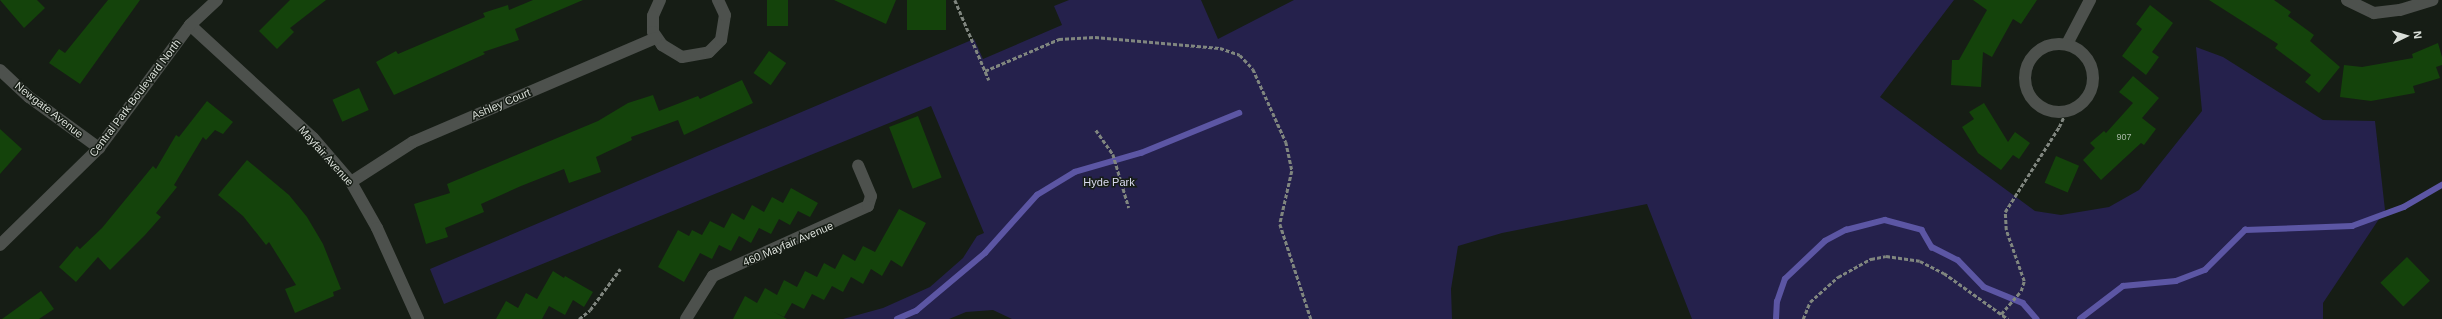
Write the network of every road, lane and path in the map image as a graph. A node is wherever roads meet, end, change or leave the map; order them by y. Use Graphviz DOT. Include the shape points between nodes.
graph roads {
  1 [pos="217,0"];
  2 [pos="660,0"];
  3 [pos="718,0"];
  4 [pos="955,0"];
  5 [pos="2090,0"];
  6 [pos="2347,0"];
  7 [pos="2432,0"];
  8 [pos="190,25"];
  9 [pos="656,38"];
  10 [pos="2067,44"];
  11 [pos="0,70"];
  12 [pos="985,72"];
  13 [pos="989,80"];
  14 [pos="2066,112"];
  15 [pos="1096,130"];
  16 [pos="100,148"];
  17 [pos="858,166"];
  18 [pos="351,182"];
  19 [pos="1130,208"];
  20 [pos="0,245"];
  21 [pos="620,269"];
  22 [pos="2001,314"];
  23 [pos="418,319"];
  24 [pos="579,319"];
  25 [pos="686,319"];
  26 [pos="1311,319"];
  27 [pos="1803,319"];
  28 [pos="2008,319"];
  1 -- 8 [label="street, Central Park Boulevard North"];
  2 -- 9 [label="street" via="653,16"];
  3 -- 9 [label="street" via="725,15 725,28 721,40 709,52 682,57 671,53"];
  4 -- 12 [label="path"];
  5 -- 10 [label="street"];
  6 -- 7 [label="street" via="2374,13 2400,10"];
  8 -- 16 [label="street, Central Park Boulevard North"];
  8 -- 18 [label="street, Mayfair Avenue" via="313,138"];
  9 -- 18 [label="street, Ashley Court" via="413,142"];
  10 -- 14 [label="street" via="2085,56 2093,79 2083,102"];
  10 -- 14 [label="street" via="2042,48 2028,62 2025,73 2026,90 2033,100 2054,112"];
  11 -- 16 [label="street, Newgate Avenue" via="29,97"];
  12 -- 13 [label="path"];
  12 -- 26 [label="path" via="1037,47 1066,39 1096,37 1220,48 1240,55 1253,69 1286,142 1292,171 1280,224"];
  14 -- 22 [label="path" via="2059,128 2005,212 2006,230 2024,281 2021,291"];
  15 -- 19 [label="path" via="1113,154"];
  16 -- 20 [label="street, Central Park Boulevard North"];
  17 -- 25 [label="street, 460 Mayfair Avenue" via="871,196 868,206 860,213 713,276"];
  18 -- 23 [label="street, Mayfair Avenue" via="377,228"];
  21 -- 24 [label="path"];
  22 -- 27 [label="path" via="1944,273 1920,261 1886,256 1871,259 1838,277 1819,292"];
  22 -- 28 [label="path"];
}
